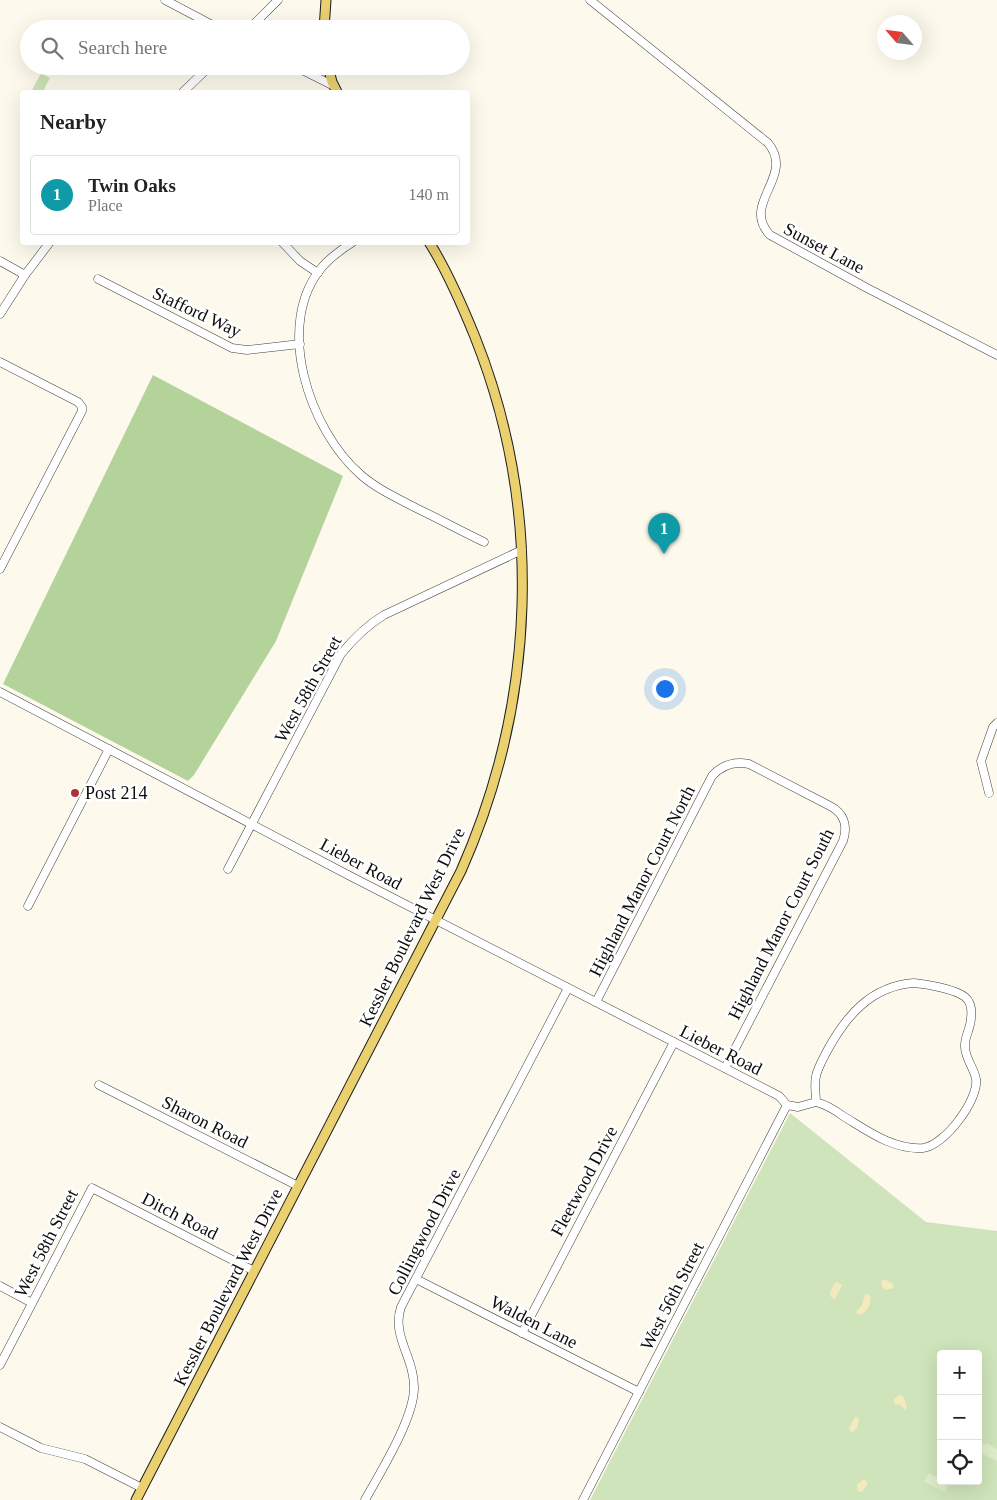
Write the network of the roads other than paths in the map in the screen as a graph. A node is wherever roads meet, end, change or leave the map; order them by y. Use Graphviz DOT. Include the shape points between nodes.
graph roads {
  1 [pos="166,0"];
  2 [pos="278,0"];
  3 [pos="326,0"];
  4 [pos="590,0"];
  5 [pos="203,20"];
  6 [pos="258,20"];
  7 [pos="325,20"];
  8 [pos="201,75"];
  9 [pos="310,75"];
  10 [pos="331,75"];
  11 [pos="335,89"];
  12 [pos="185,90"];
  13 [pos="48,245"];
  14 [pos="285,245"];
  15 [pos="348,245"];
  16 [pos="431,245"];
  17 [pos="0,262"];
  18 [pos="318,273"];
  19 [pos="25,275"];
  20 [pos="98,279"];
  21 [pos="0,314"];
  22 [pos="300,344"];
  23 [pos="997,355"];
  24 [pos="0,362"];
  25 [pos="484,542"];
  26 [pos="522,550"];
  27 [pos="0,569"];
  28 [pos="0,692"];
  29 [pos="997,723"];
  30 [pos="109,749"];
  31 [pos="714,774"];
  32 [pos="989,793"];
  33 [pos="253,824"];
  34 [pos="228,870"];
  35 [pos="28,906"];
  36 [pos="437,920"];
  37 [pos="568,988"];
  38 [pos="596,1002"];
  39 [pos="674,1042"];
  40 [pos="725,1068"];
  41 [pos="99,1085"];
  42 [pos="816,1102"];
  43 [pos="787,1105"];
  44 [pos="298,1186"];
  45 [pos="92,1188"];
  46 [pos="254,1271"];
  47 [pos="416,1279"];
  48 [pos="0,1286"];
  49 [pos="32,1303"];
  50 [pos="522,1333"];
  51 [pos="0,1365"];
  52 [pos="639,1392"];
  53 [pos="0,1427"];
  54 [pos="142,1488"];
  55 [pos="136,1500"];
  56 [pos="366,1500"];
  57 [pos="583,1500"];
  1 -- 5 [label="street"];
  2 -- 6 [label="street"];
  3 -- 7 [label="main road"];
  4 -- 23 [label="street, Sunset Lane" via="770,145 776,156 776,171 760,214 770,235"];
  8 -- 12 [label="street"];
  9 -- 11 [label="street"];
  10 -- 11 [label="main road"];
  13 -- 19 [label="street"];
  14 -- 18 [label="street"];
  15 -- 18 [label="street" via="334,254"];
  16 -- 26 [label="main road, Kessler Boulevard West Drive" via="463,307 495,394 513,469"];
  17 -- 19 [label="street"];
  18 -- 22 [label="street" via="302,313"];
  19 -- 21 [label="street"];
  20 -- 22 [label="street, Stafford Way" via="232,348 250,350"];
  22 -- 25 [label="street" via="303,374 313,407 348,463 376,487"];
  24 -- 27 [label="street" via="78,402 82,408"];
  26 -- 33 [label="street, West 58th Street" via="384,616 356,636 341,654"];
  26 -- 36 [label="main road, Kessler Boulevard West Drive" via="523,607 519,660 506,740 482,820"];
  28 -- 30 [label="street, Lieber Road"];
  29 -- 32 [label="street" via="981,761"];
  30 -- 33 [label="street, Lieber Road"];
  30 -- 35 [label="street"];
  31 -- 38 [label="street, Highland Manor Court North"];
  31 -- 40 [label="street, Highland Manor Court South" via="732,764 749,764 835,808 846,826 843,841"];
  33 -- 34 [label="street, West 58th Street"];
  33 -- 36 [label="street, Lieber Road"];
  36 -- 37 [label="street, Lieber Road"];
  36 -- 44 [label="main road, Kessler Boulevard West Drive"];
  37 -- 38 [label="street, Lieber Road"];
  37 -- 47 [label="street, Collingwood Drive"];
  38 -- 39 [label="street, Lieber Road"];
  39 -- 40 [label="street, Lieber Road"];
  39 -- 50 [label="street, Fleetwood Drive"];
  40 -- 43 [label="street, Lieber Road" via="779,1096"];
  41 -- 44 [label="street, Sharon Road"];
  42 -- 42 [label="street" via="815,1078 829,1049 851,1016 877,993 894,986 917,983 960,994 967,1000 971,1018 964,1050 974,1072 976,1088 958,1122 939,1142 923,1148 893,1144"];
  42 -- 43 [label="street" via="798,1107"];
  43 -- 52 [label="street, West 56th Street"];
  44 -- 46 [label="main road, Kessler Boulevard West Drive"];
  45 -- 46 [label="street, Ditch Road"];
  45 -- 49 [label="street, West 58th Street"];
  46 -- 54 [label="main road, Kessler Boulevard West Drive"];
  47 -- 50 [label="street, Walden Lane"];
  47 -- 56 [label="street, Collingwood Drive" via="398,1319 399,1334 413,1374 413,1402 408,1419"];
  48 -- 49 [label="street"];
  49 -- 51 [label="street, West 58th Street"];
  50 -- 52 [label="street, Walden Lane"];
  52 -- 57 [label="street, West 56th Street"];
  53 -- 54 [label="street" via="41,1448 94,1463"];
  54 -- 55 [label="main road, Kessler Boulevard West Drive"];
}
